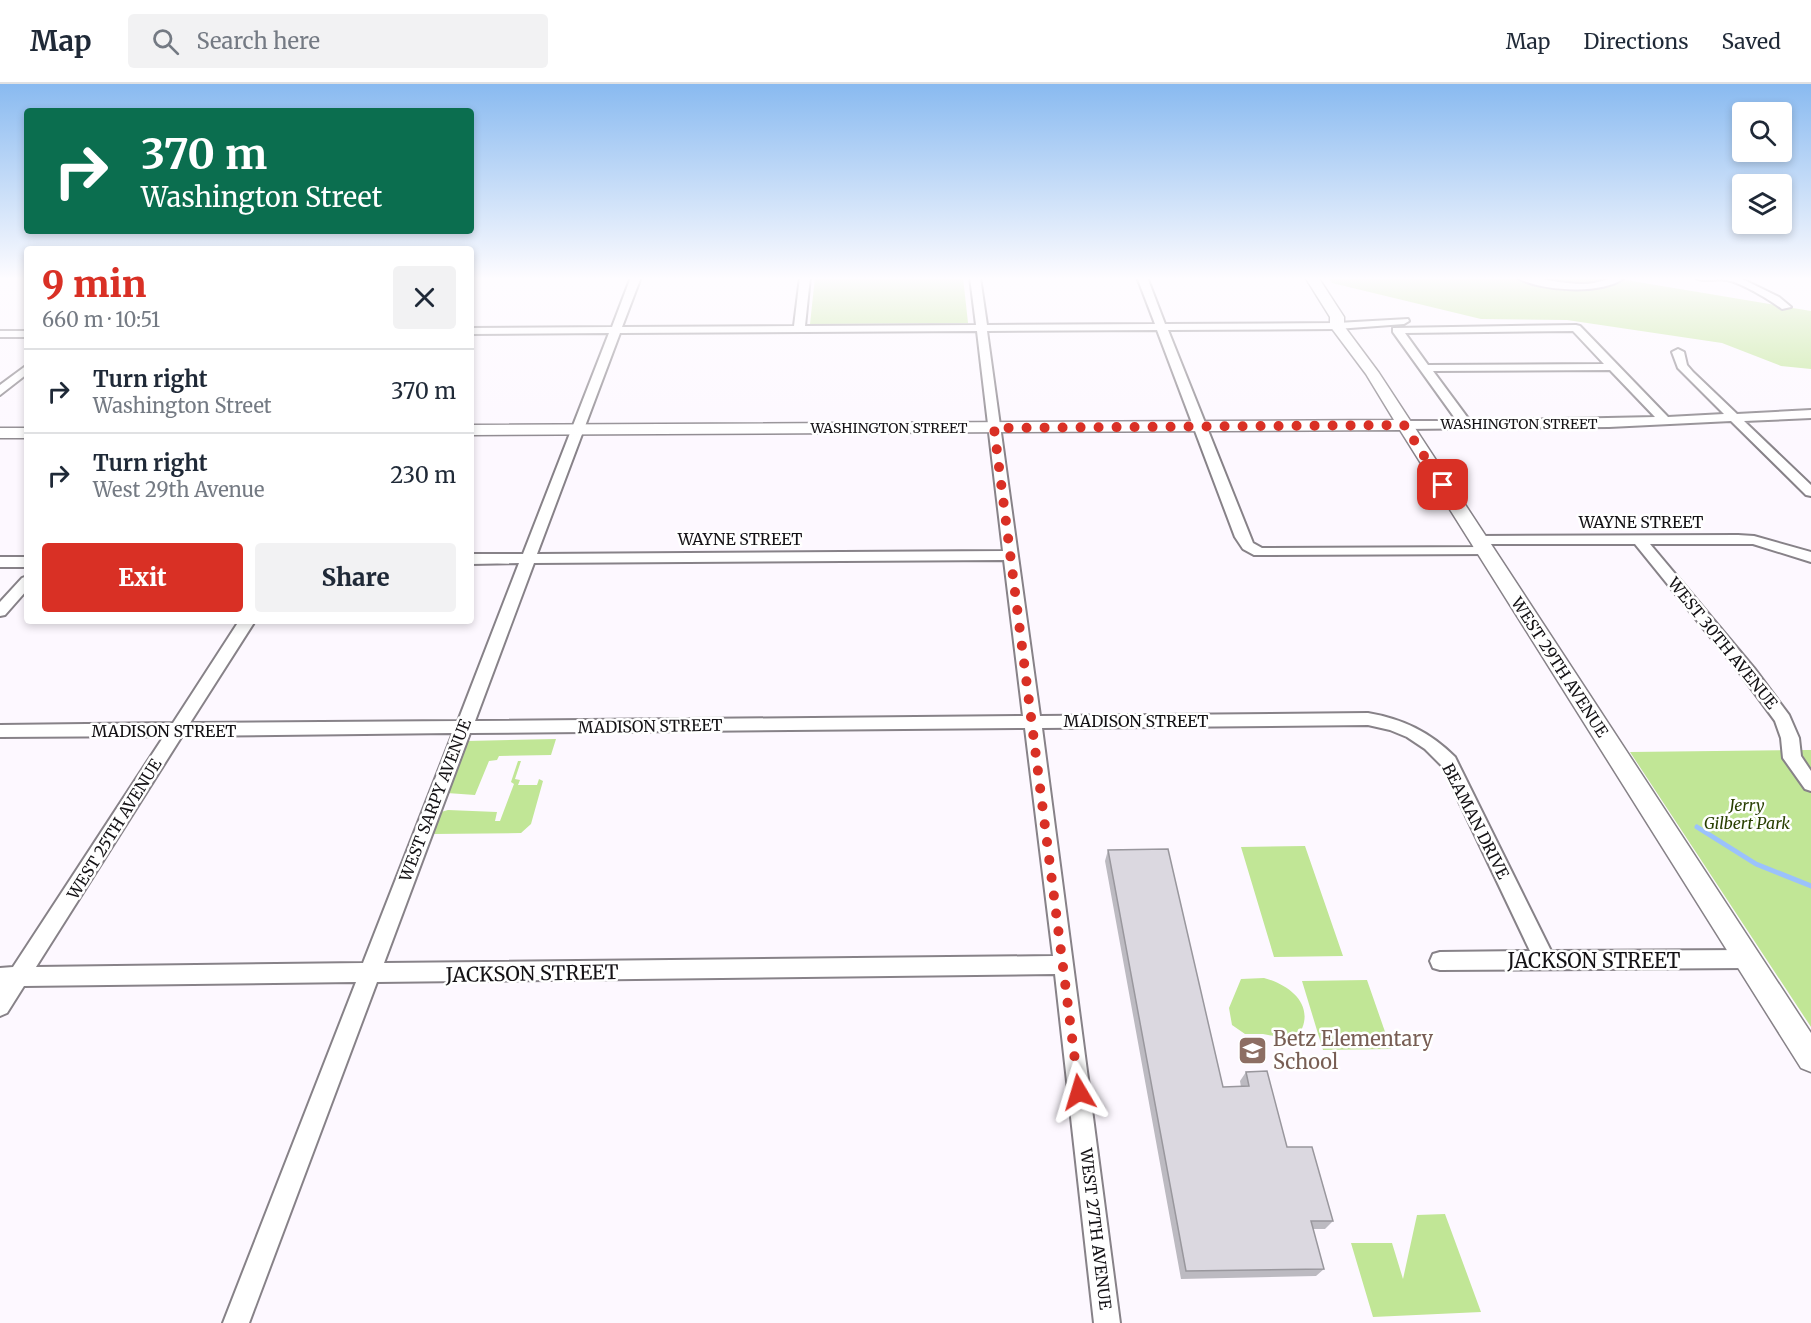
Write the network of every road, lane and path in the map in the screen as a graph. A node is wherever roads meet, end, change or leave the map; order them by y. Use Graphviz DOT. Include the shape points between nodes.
graph roads {
  1 [pos="614,335"];
  2 [pos="982,335"];
  3 [pos="1165,335"];
  4 [pos="1343,335"];
  5 [pos="1400,335"];
  6 [pos="1582,335"];
  7 [pos="1678,352"];
  8 [pos="1611,367"];
  9 [pos="1424,368"];
  10 [pos="24,371"];
  11 [pos="0,391"];
  12 [pos="1811,414"];
  13 [pos="1732,417"];
  14 [pos="1664,420"];
  15 [pos="1466,424"];
  16 [pos="1404,425"];
  17 [pos="1200,426"];
  18 [pos="994,428"];
  19 [pos="474,430"];
  20 [pos="577,430"];
  21 [pos="0,433"];
  22 [pos="24,433"];
  23 [pos="1811,492"];
  24 [pos="1639,540"];
  25 [pos="1481,545"];
  26 [pos="1010,555"];
  27 [pos="1806,556"];
  28 [pos="474,559"];
  29 [pos="529,559"];
  30 [pos="0,562"];
  31 [pos="24,562"];
  32 [pos="24,584"];
  33 [pos="0,611"];
  34 [pos="246,624"];
  35 [pos="1300,720"];
  36 [pos="1033,722"];
  37 [pos="463,728"];
  38 [pos="0,731"];
  39 [pos="176,731"];
  40 [pos="1811,784"];
  41 [pos="1747,959"];
  42 [pos="1545,960"];
  43 [pos="1440,961"];
  44 [pos="1064,965"];
  45 [pos="368,975"];
  46 [pos="9,977"];
  47 [pos="0,1006"];
  48 [pos="1811,1058"];
  49 [pos="236,1323"];
  50 [pos="1107,1323"];
  1 -- 20 [label="street, WEST SARPY AVENUE"];
  2 -- 18 [label="street, WEST 27TH AVENUE"];
  3 -- 17 [label="street"];
  4 -- 16 [label="street, WEST 29TH AVENUE"];
  5 -- 9 [label="street"];
  6 -- 8 [label="street"];
  7 -- 13 [label="street" via="1682,366"];
  8 -- 9 [label="street"];
  8 -- 14 [label="street"];
  9 -- 15 [label="street"];
  10 -- 11 [label="street"];
  12 -- 13 [label="street, WASHINGTON STREET"];
  13 -- 14 [label="street, WASHINGTON STREET"];
  13 -- 23 [label="street"];
  14 -- 15 [label="street, WASHINGTON STREET"];
  15 -- 16 [label="street, WASHINGTON STREET"];
  16 -- 17 [label="street, WASHINGTON STREET"];
  16 -- 25 [label="street, WEST 29TH AVENUE"];
  17 -- 18 [label="street, WASHINGTON STREET"];
  17 -- 25 [label="street, WAYNE STREET" via="1242,537 1259,552"];
  18 -- 20 [label="street, WASHINGTON STREET"];
  18 -- 26 [label="street, WEST 27TH AVENUE"];
  19 -- 20 [label="street, WASHINGTON STREET"];
  20 -- 29 [label="street, WEST SARPY AVENUE"];
  21 -- 22 [label="street"];
  24 -- 25 [label="street, WAYNE STREET"];
  24 -- 27 [label="street, WAYNE STREET" via="1754,540"];
  24 -- 40 [label="street, WEST 30TH AVENUE" via="1783,719 1792,758"];
  25 -- 41 [label="street, WEST 29TH AVENUE"];
  26 -- 29 [label="street, WAYNE STREET"];
  26 -- 36 [label="street, WEST 27TH AVENUE"];
  28 -- 29 [label="street, WAYNE STREET"];
  29 -- 37 [label="street, WEST SARPY AVENUE"];
  30 -- 31 [label="street"];
  32 -- 33 [label="street"];
  34 -- 39 [label="street, WEST 25TH AVENUE"];
  35 -- 36 [label="street, MADISON STREET"];
  35 -- 42 [label="street, BEAMAN DRIVE" via="1368,719 1411,730 1431,743 1449,762 1463,788"];
  36 -- 37 [label="street, MADISON STREET"];
  36 -- 44 [label="street, WEST 27TH AVENUE"];
  37 -- 39 [label="street, MADISON STREET"];
  37 -- 45 [label="street, WEST SARPY AVENUE"];
  38 -- 39 [label="street, MADISON STREET"];
  39 -- 46 [label="street, WEST 25TH AVENUE"];
  41 -- 42 [label="street, JACKSON STREET"];
  41 -- 48 [label="street, WEST 29TH AVENUE"];
  42 -- 43 [label="street, JACKSON STREET"];
  44 -- 45 [label="street, JACKSON STREET"];
  44 -- 50 [label="street, WEST 27TH AVENUE"];
  45 -- 46 [label="street, JACKSON STREET"];
  45 -- 49 [label="street, WEST SARPY AVENUE"];
  46 -- 47 [label="street, WEST 25TH AVENUE"];
}
